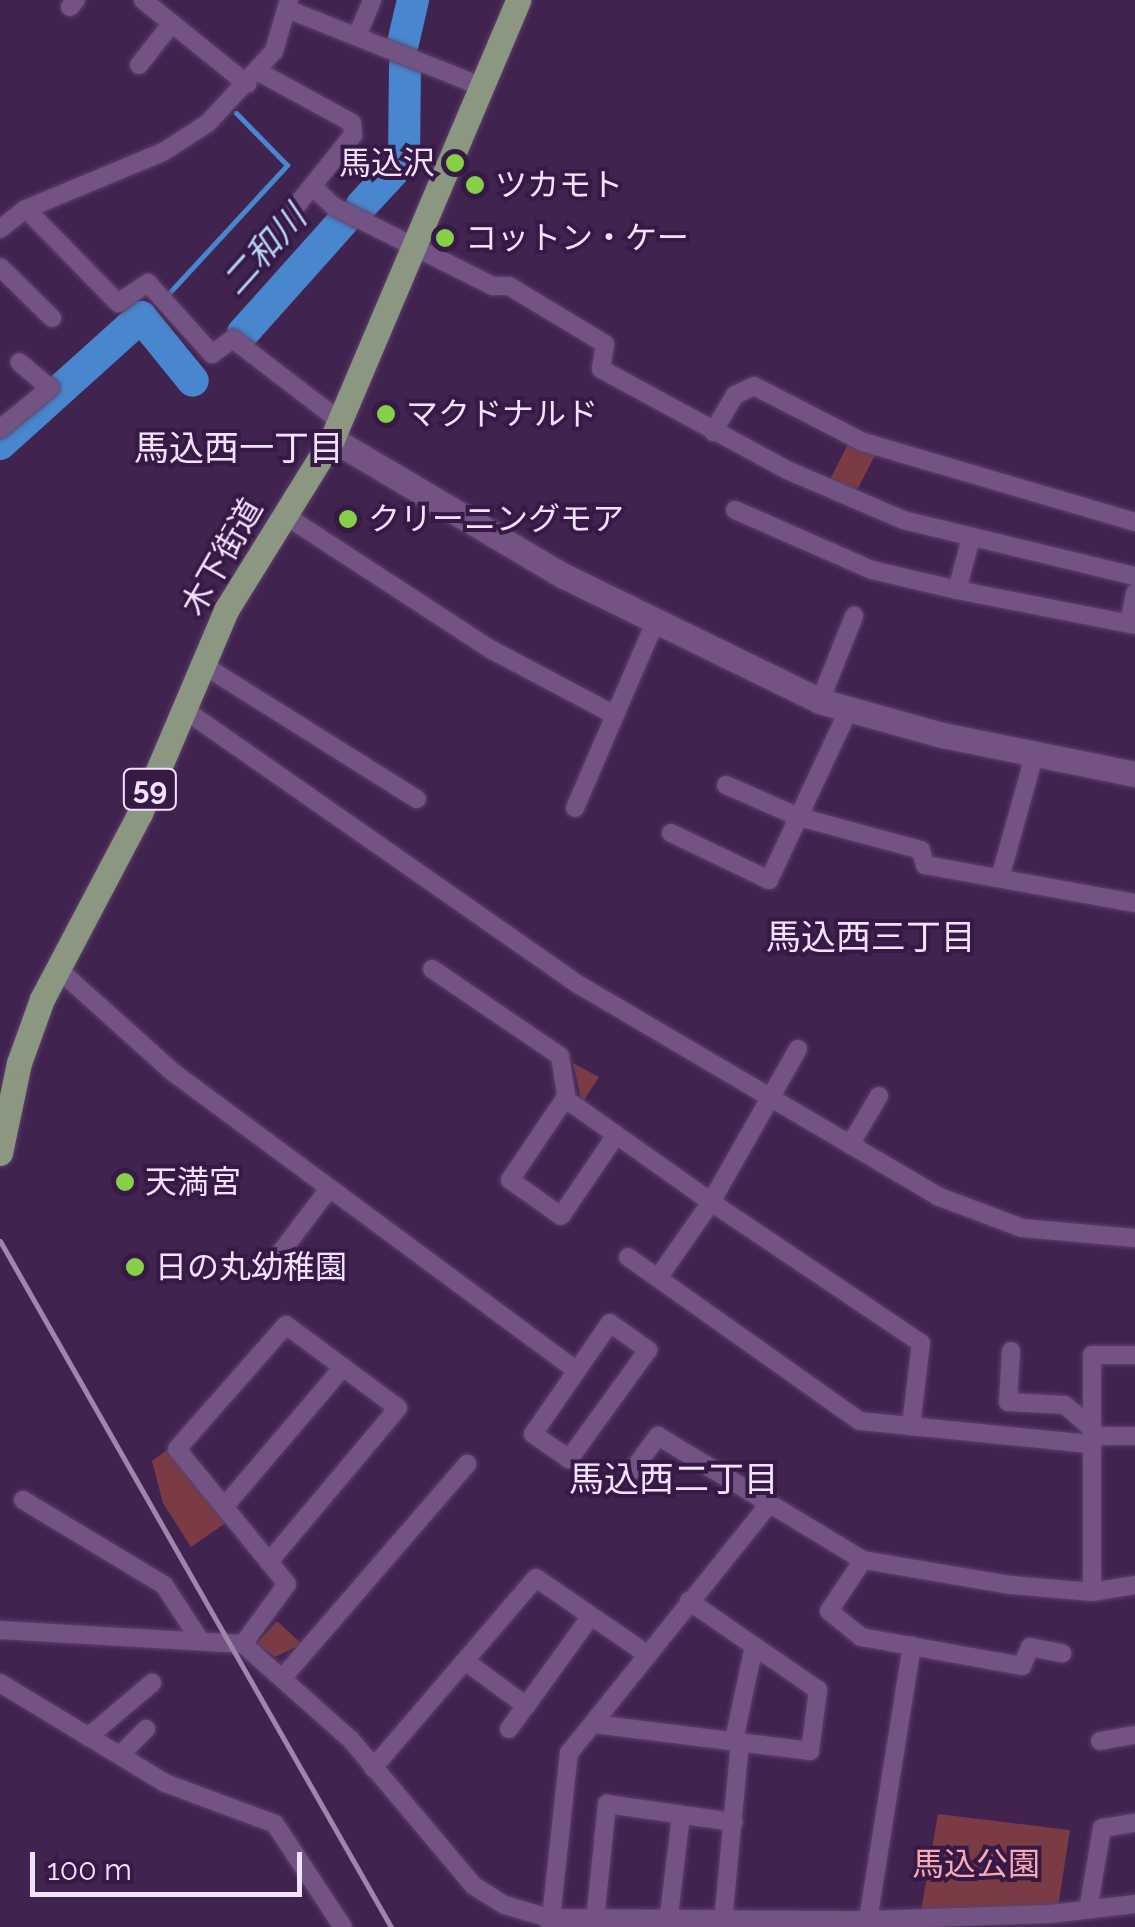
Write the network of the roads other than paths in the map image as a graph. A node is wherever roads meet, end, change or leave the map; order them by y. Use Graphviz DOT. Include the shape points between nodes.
graph roads {
  1 [pos="143,0"];
  2 [pos="372,0"];
  3 [pos="518,0"];
  4 [pos="288,5"];
  5 [pos="172,23"];
  6 [pos="357,36"];
  7 [pos="139,65"];
  8 [pos="253,78"];
  9 [pos="478,85"];
  10 [pos="314,188"];
  11 [pos="26,209"];
  12 [pos="0,229"];
  13 [pos="409,244"];
  14 [pos="260,251"];
  15 [pos="0,267"];
  16 [pos="52,318"];
  17 [pos="19,362"];
  18 [pos="4,421"];
  19 [pos="336,430"];
  20 [pos="713,432"];
  21 [pos="735,510"];
  22 [pos="283,514"];
  23 [pos="1135,522"];
  24 [pos="971,538"];
  25 [pos="1135,576"];
  26 [pos="957,590"];
  27 [pos="1135,594"];
  28 [pos="854,616"];
  29 [pos="655,622"];
  30 [pos="1132,625"];
  31 [pos="200,662"];
  32 [pos="820,700"];
  33 [pos="182,708"];
  34 [pos="848,710"];
  35 [pos="615,715"];
  36 [pos="1034,754"];
  37 [pos="1135,774"];
  38 [pos="726,785"];
  39 [pos="417,799"];
  40 [pos="575,808"];
  41 [pos="798,817"];
  42 [pos="671,833"];
  43 [pos="1000,878"];
  44 [pos="1135,904"];
  45 [pos="58,969"];
  46 [pos="432,969"];
  47 [pos="798,1049"];
  48 [pos="7,1087"];
  49 [pos="879,1096"];
  50 [pos="566,1097"];
  51 [pos="772,1102"];
  52 [pos="616,1135"];
  53 [pos="850,1145"];
  54 [pos="0,1153"];
  55 [pos="328,1190"];
  56 [pos="712,1202"];
  57 [pos="1135,1238"];
  58 [pos="628,1256"];
  59 [pos="275,1260"];
  60 [pos="658,1278"];
  61 [pos="1011,1351"];
  62 [pos="1135,1355"];
  63 [pos="343,1367"];
  64 [pos="576,1371"];
  65 [pos="911,1426"];
  66 [pos="1091,1435"];
  67 [pos="1135,1436"];
  68 [pos="467,1464"];
  69 [pos="632,1471"];
  70 [pos="23,1500"];
  71 [pos="769,1504"];
  72 [pos="224,1507"];
  73 [pos="863,1560"];
  74 [pos="270,1562"];
  75 [pos="1135,1586"];
  76 [pos="1092,1592"];
  77 [pos="689,1601"];
  78 [pos="591,1616"];
  79 [pos="0,1630"];
  80 [pos="198,1636"];
  81 [pos="243,1644"];
  82 [pos="754,1646"];
  83 [pos="912,1646"];
  84 [pos="1062,1653"];
  85 [pos="648,1655"];
  86 [pos="465,1661"];
  87 [pos="284,1674"];
  88 [pos="0,1683"];
  89 [pos="152,1684"];
  90 [pos="526,1706"];
  91 [pos="594,1724"];
  92 [pos="146,1728"];
  93 [pos="509,1728"];
  94 [pos="88,1736"];
  95 [pos="1135,1736"];
  96 [pos="737,1741"];
  97 [pos="1100,1741"];
  98 [pos="120,1755"];
  99 [pos="372,1768"];
  100 [pos="681,1815"];
  101 [pos="734,1822"];
  102 [pos="1135,1823"];
  103 [pos="1135,1904"];
  104 [pos="1088,1910"];
  105 [pos="595,1920"];
  106 [pos="868,1920"];
  107 [pos="549,1922"];
  108 [pos="724,1922"];
  109 [pos="671,1924"];
  110 [pos="342,1927"];
  1 -- 5 [label="street"];
  2 -- 6 [label="street"];
  3 -- 9 [label="main road, 木下街道 / 59"];
  4 -- 6 [label="street"];
  4 -- 8 [label="street" via="274,51"];
  5 -- 7 [label="street"];
  5 -- 8 [label="street"];
  6 -- 9 [label="street"];
  8 -- 10 [label="street" via="352,123 353,135"];
  8 -- 11 [label="street" via="187,138"];
  9 -- 13 [label="main road, 木下街道 / 59"];
  10 -- 13 [label="street" via="333,206"];
  10 -- 14 [label="street"];
  11 -- 12 [label="street"];
  11 -- 19 [label="street" via="118,304 148,283 212,354 233,339"];
  13 -- 19 [label="main road, 木下街道 / 59"];
  13 -- 20 [label="street" via="493,286 509,286 604,344 600,369"];
  15 -- 16 [label="street"];
  17 -- 18 [label="street" via="50,388"];
  19 -- 22 [label="main road, 木下街道 / 59"];
  19 -- 29 [label="street" via="499,540"];
  20 -- 23 [label="street" via="735,395 754,386 863,442"];
  20 -- 24 [label="street" via="904,520"];
  21 -- 26 [label="street" via="872,570"];
  22 -- 31 [label="main road, 木下街道 / 59"];
  22 -- 35 [label="street" via="492,650"];
  24 -- 25 [label="street"];
  24 -- 26 [label="street"];
  26 -- 30 [label="street"];
  27 -- 30 [label="street"];
  28 -- 32 [label="street"];
  29 -- 32 [label="street"];
  29 -- 35 [label="street"];
  31 -- 33 [label="main road, 木下街道 / 59"];
  31 -- 39 [label="street"];
  32 -- 34 [label="street"];
  33 -- 45 [label="main road, 木下街道 / 59" via="140,813"];
  33 -- 51 [label="street" via="581,986"];
  34 -- 36 [label="street"];
  34 -- 41 [label="street"];
  35 -- 40 [label="street"];
  36 -- 37 [label="street"];
  36 -- 43 [label="street"];
  38 -- 41 [label="street"];
  41 -- 42 [label="street" via="769,880"];
  41 -- 43 [label="street" via="922,850 925,865"];
  43 -- 44 [label="street"];
  45 -- 48 [label="main road, 木下街道 / 59"];
  45 -- 55 [label="street" via="174,1073"];
  46 -- 50 [label="street" via="560,1056"];
  47 -- 51 [label="street"];
  48 -- 54 [label="main road, 木下街道 / 59"];
  49 -- 53 [label="street"];
  50 -- 52 [label="street"];
  50 -- 52 [label="street" via="510,1180 562,1216"];
  51 -- 53 [label="street"];
  51 -- 56 [label="street"];
  52 -- 56 [label="street"];
  53 -- 57 [label="street" via="988,1220"];
  55 -- 59 [label="street"];
  55 -- 64 [label="street"];
  56 -- 60 [label="street"];
  56 -- 65 [label="street" via="920,1343"];
  58 -- 60 [label="street"];
  60 -- 65 [label="street" via="860,1421"];
  61 -- 66 [label="street" via="1008,1402 1066,1406"];
  62 -- 66 [label="street" via="1092,1355"];
  63 -- 72 [label="street"];
  63 -- 72 [label="street" via="286,1325 177,1449"];
  63 -- 74 [label="street" via="398,1408"];
  64 -- 64 [label="street" via="532,1434 569,1459 648,1350 610,1323"];
  65 -- 66 [label="street"];
  66 -- 67 [label="street"];
  66 -- 76 [label="street"];
  68 -- 87 [label="street"];
  69 -- 71 [label="street" via="658,1436"];
  70 -- 80 [label="street" via="164,1585"];
  71 -- 73 [label="street"];
  71 -- 77 [label="street"];
  72 -- 74 [label="street"];
  73 -- 76 [label="street"];
  73 -- 83 [label="street" via="830,1611 861,1637"];
  74 -- 81 [label="street" via="287,1584"];
  75 -- 76 [label="street"];
  77 -- 82 [label="street"];
  77 -- 85 [label="street"];
  78 -- 85 [label="street"];
  78 -- 86 [label="street" via="536,1578"];
  78 -- 90 [label="street"];
  79 -- 80 [label="street"];
  80 -- 81 [label="street"];
  81 -- 87 [label="street"];
  82 -- 96 [label="street"];
  82 -- 96 [label="street" via="818,1690 810,1751"];
  83 -- 84 [label="street" via="1022,1666 1030,1647"];
  83 -- 106 [label="street"];
  85 -- 91 [label="street"];
  86 -- 90 [label="street"];
  86 -- 99 [label="street"];
  87 -- 99 [label="street"];
  88 -- 94 [label="street"];
  89 -- 94 [label="street"];
  90 -- 93 [label="street"];
  91 -- 96 [label="street"];
  91 -- 107 [label="street" via="569,1753"];
  92 -- 98 [label="street"];
  94 -- 98 [label="street"];
  95 -- 97 [label="street"];
  96 -- 101 [label="street"];
  98 -- 110 [label="street" via="165,1784 275,1824"];
  99 -- 107 [label="street" via="474,1886"];
  100 -- 101 [label="street"];
  100 -- 105 [label="street" via="607,1804"];
  100 -- 109 [label="street"];
  101 -- 108 [label="street"];
  102 -- 104 [label="street" via="1102,1828"];
  103 -- 104 [label="street"];
  104 -- 106 [label="street"];
  105 -- 107 [label="street"];
  105 -- 109 [label="street"];
  106 -- 108 [label="street"];
  108 -- 109 [label="street"];
}
